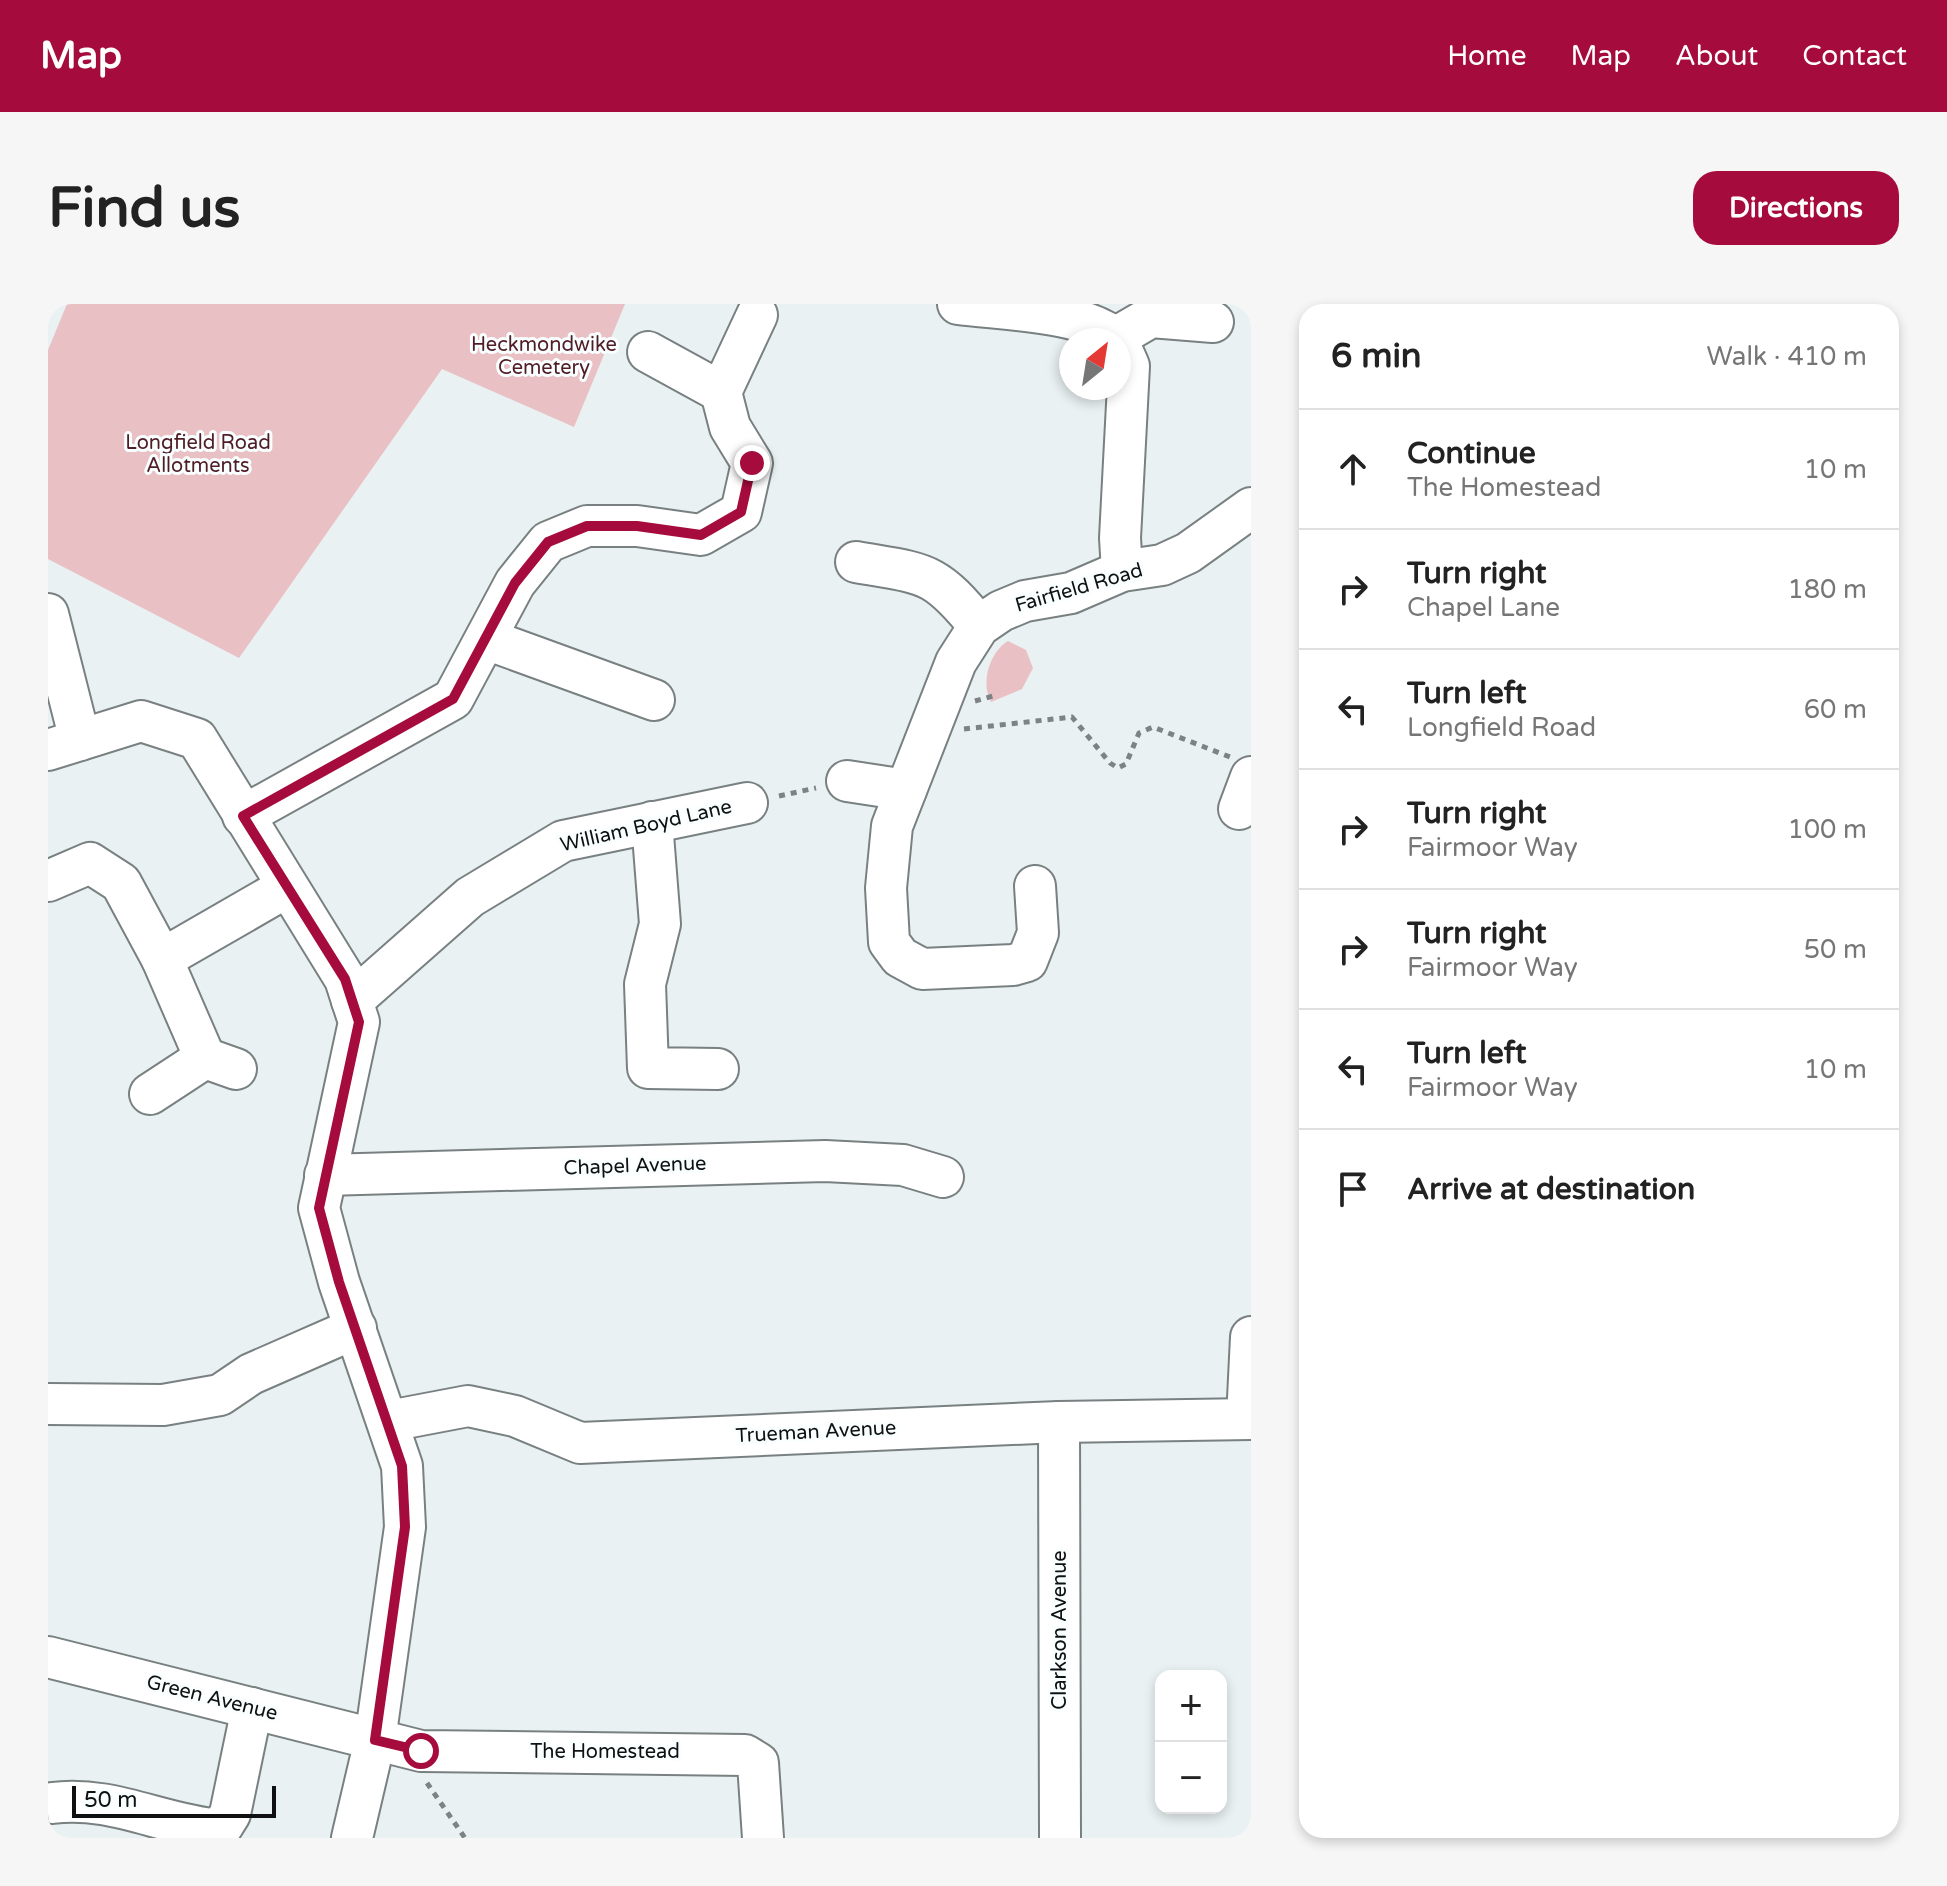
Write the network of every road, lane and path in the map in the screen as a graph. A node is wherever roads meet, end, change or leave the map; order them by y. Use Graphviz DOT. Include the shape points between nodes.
graph roads {
  1 [pos="958,304"];
  2 [pos="757,315"];
  3 [pos="1213,322"];
  4 [pos="1101,328"];
  5 [pos="1131,331"];
  6 [pos="648,352"];
  7 [pos="721,392"];
  8 [pos="1127,400"];
  9 [pos="1251,508"];
  10 [pos="856,562"];
  11 [pos="1122,571"];
  12 [pos="48,614"];
  13 [pos="979,626"];
  14 [pos="486,639"];
  15 [pos="654,700"];
  16 [pos="932,726"];
  17 [pos="64,745"];
  18 [pos="847,781"];
  19 [pos="1243,782"];
  20 [pos="747,803"];
  21 [pos="899,808"];
  22 [pos="243,816"];
  23 [pos="652,822"];
  24 [pos="48,881"];
  25 [pos="1035,886"];
  26 [pos="287,887"];
  27 [pos="162,959"];
  28 [pos="356,1012"];
  29 [pos="718,1069"];
  30 [pos="150,1094"];
  31 [pos="325,1175"];
  32 [pos="943,1177"];
  33 [pos="356,1328"];
  34 [pos="1251,1337"];
  35 [pos="48,1404"];
  36 [pos="1249,1419"];
  37 [pos="389,1421"];
  38 [pos="1059,1422"];
  39 [pos="48,1657"];
  40 [pos="252,1708"];
  41 [pos="375,1740"];
  42 [pos="421,1751"];
  43 [pos="52,1803"];
  44 [pos="190,1833"];
  45 [pos="352,1838"];
  46 [pos="465,1838"];
  47 [pos="763,1838"];
  48 [pos="1060,1838"];
  1 -- 4 [label="street"];
  2 -- 7 [label="street"];
  3 -- 5 [label="street" via="1151,317"];
  6 -- 7 [label="street"];
  7 -- 14 [label="street" via="730,427 752,463 741,512 701,535 587,526 548,542 515,583"];
  8 -- 11 [label="street"];
  9 -- 11 [label="street, Fairfield Road" via="1188,553 1162,565"];
  10 -- 13 [label="street" via="939,582"];
  11 -- 13 [label="street, Fairfield Road" via="1071,593 1025,601"];
  12 -- 17 [label="street"];
  13 -- 16 [label="street, Fairfield Road" via="956,662"];
  14 -- 15 [label="street"];
  14 -- 22 [label="street" via="453,699"];
  16 -- 19 [label="path" via="954,730 1072,717 1118,768 1126,764 1139,733 1153,727"];
  16 -- 21 [label="street, Fairfield Road"];
  17 -- 22 [label="street" via="141,721 169,727 197,739"];
  18 -- 20 [label="path, William Boyd Lane"];
  18 -- 21 [label="street"];
  20 -- 23 [label="street, William Boyd Lane"];
  21 -- 25 [label="street, Fairfield Road" via="886,888 889,942 900,957 922,969 1027,961 1038,933"];
  22 -- 26 [label="street"];
  23 -- 28 [label="street, William Boyd Lane" via="563,841 470,897"];
  23 -- 29 [label="street" via="660,924 645,984 648,1068"];
  24 -- 27 [label="street" via="90,863 121,883"];
  26 -- 27 [label="street"];
  26 -- 28 [label="street" via="345,979"];
  27 -- 30 [label="street" via="220,1064"];
  28 -- 31 [label="street"];
  31 -- 32 [label="street, Chapel Avenue" via="837,1161 903,1165"];
  31 -- 33 [label="street" via="319,1208"];
  33 -- 35 [label="street" via="251,1374 220,1395 163,1405"];
  33 -- 37 [label="street"];
  34 -- 36 [label="street"];
  36 -- 38 [label="street, Trueman Avenue"];
  37 -- 38 [label="street, Trueman Avenue" via="468,1406 515,1416 580,1443"];
  37 -- 41 [label="street" via="402,1466 405,1527"];
  38 -- 48 [label="street, Clarkson Avenue"];
  39 -- 40 [label="street, Green Avenue"];
  40 -- 41 [label="street, Green Avenue"];
  40 -- 44 [label="street" via="230,1814 220,1830"];
  41 -- 42 [label="street, The Homestead"];
  41 -- 45 [label="street"];
  42 -- 46 [label="path" via="428,1788"];
  42 -- 47 [label="street, The Homestead" via="745,1755 758,1763"];
  43 -- 44 [label="street" via="105,1803"];
}
